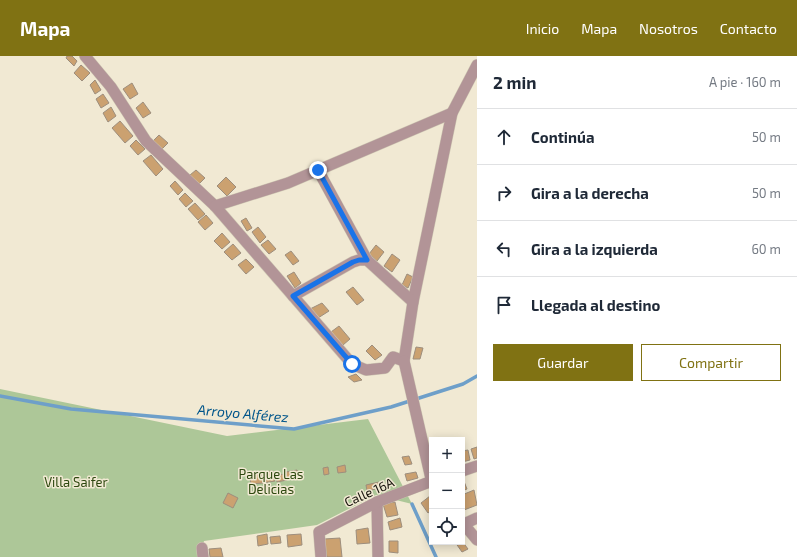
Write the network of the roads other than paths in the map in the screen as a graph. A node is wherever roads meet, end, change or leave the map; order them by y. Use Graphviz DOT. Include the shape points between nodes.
graph roads {
  1 [pos="85,56"];
  2 [pos="477,65"];
  3 [pos="452,113"];
  4 [pos="318,170"];
  5 [pos="215,206"];
  6 [pos="367,260"];
  7 [pos="293,296"];
  8 [pos="413,302"];
  9 [pos="404,361"];
  10 [pos="477,466"];
  11 [pos="465,470"];
  12 [pos="430,473"];
  13 [pos="429,483"];
  14 [pos="377,502"];
  15 [pos="477,518"];
  16 [pos="465,522"];
  17 [pos="465,525"];
  18 [pos="477,540"];
  19 [pos="321,557"];
  20 [pos="378,557"];
  1 -- 5 [label="street" via="111,87 146,141"];
  2 -- 3 [label="street"];
  3 -- 4 [label="street"];
  3 -- 8 [label="street"];
  4 -- 5 [label="street" via="288,184"];
  4 -- 6 [label="street"];
  5 -- 7 [label="street"];
  6 -- 7 [label="street" via="353,262"];
  6 -- 8 [label="street"];
  7 -- 9 [label="street" via="352,364 359,368 384,368 393,357"];
  8 -- 9 [label="street"];
  9 -- 12 [label="street"];
  10 -- 11 [label="street"];
  13 -- 14 [label="street, Calle 16A"];
  14 -- 19 [label="street, Calle 16A" via="319,532"];
  14 -- 20 [label="street"];
  15 -- 16 [label="street"];
  17 -- 18 [label="street"];
}
